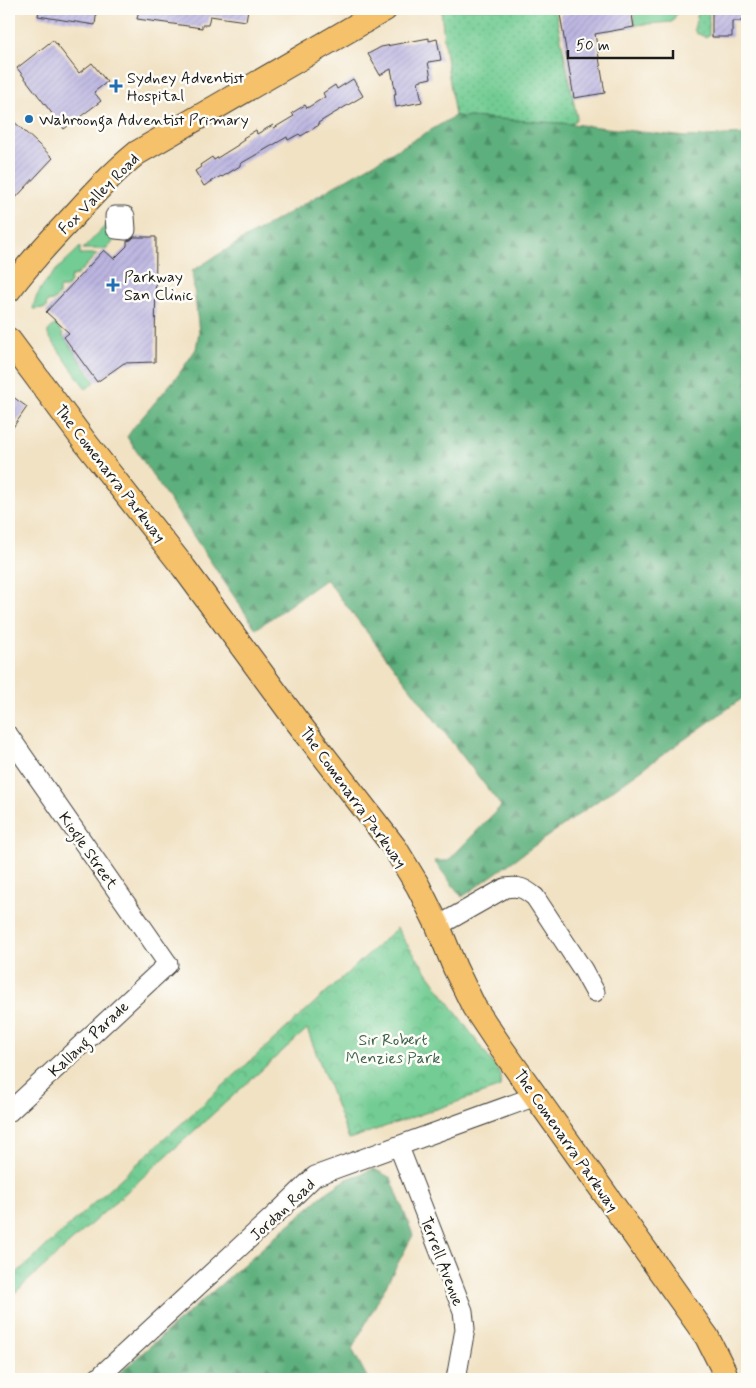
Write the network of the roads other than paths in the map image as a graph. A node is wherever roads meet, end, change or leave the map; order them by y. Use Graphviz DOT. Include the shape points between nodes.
graph roads {
  1 [pos="385,9"];
  2 [pos="40,252"];
  3 [pos="9,262"];
  4 [pos="9,290"];
  5 [pos="9,340"];
  6 [pos="9,370"];
  7 [pos="85,442"];
  8 [pos="9,736"];
  9 [pos="438,926"];
  10 [pos="168,964"];
  11 [pos="595,992"];
  12 [pos="536,1096"];
  13 [pos="9,1112"];
  14 [pos="399,1146"];
  15 [pos="97,1379"];
  16 [pos="456,1379"];
  17 [pos="726,1379"];
  1 -- 2 [label="main road, Fox Valley Road" via="137,154 101,186"];
  2 -- 3 [label="main road"];
  2 -- 4 [label="main road, Fox Valley Road"];
  5 -- 7 [label="main road, The Comenarra Parkway"];
  6 -- 7 [label="main road"];
  7 -- 9 [label="main road, The Comenarra Parkway" via="395,848"];
  8 -- 10 [label="street, Kiogle Street"];
  9 -- 11 [label="street" via="506,888 516,886 525,889 536,897"];
  9 -- 12 [label="main road, The Comenarra Parkway" via="474,1007"];
  10 -- 13 [label="street, Kallang Parade"];
  12 -- 14 [label="street, Jordan Road"];
  12 -- 17 [label="main road, The Comenarra Parkway" via="707,1337"];
  14 -- 15 [label="street, Jordan Road" via="315,1176"];
  14 -- 16 [label="street, Terrell Avenue" via="463,1311 465,1330"];
}
